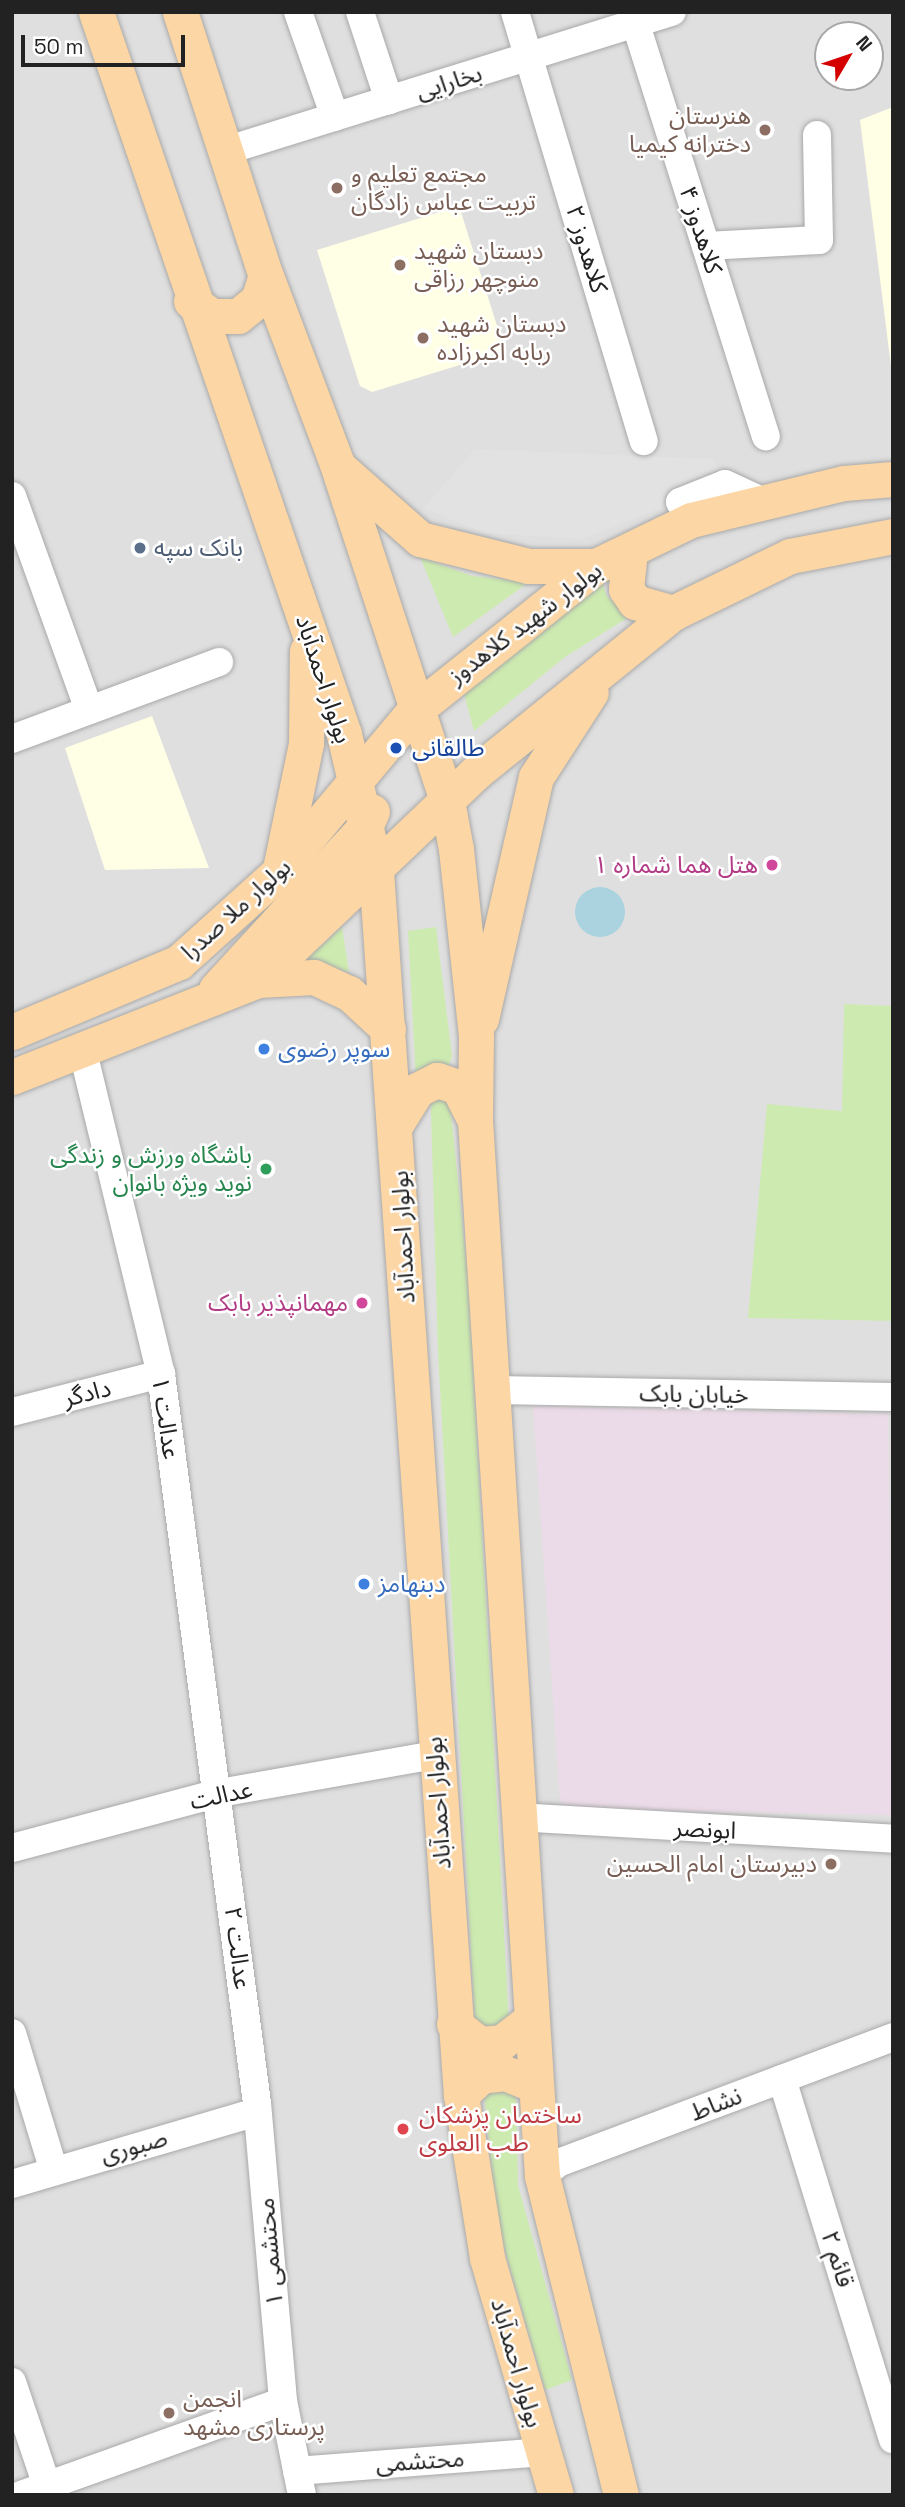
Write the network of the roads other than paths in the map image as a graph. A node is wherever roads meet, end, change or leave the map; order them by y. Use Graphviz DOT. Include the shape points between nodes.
graph roads {
  1 [pos="96,12"];
  2 [pos="180,12"];
  3 [pos="298,12"];
  4 [pos="360,12"];
  5 [pos="515,12"];
  6 [pos="672,12"];
  7 [pos="634,18"];
  8 [pos="529,57"];
  9 [pos="389,100"];
  10 [pos="335,117"];
  11 [pos="817,135"];
  12 [pos="225,151"];
  13 [pos="706,246"];
  14 [pos="266,275"];
  15 [pos="191,301"];
  16 [pos="766,436"];
  17 [pos="644,442"];
  18 [pos="337,464"];
  19 [pos="893,479"];
  20 [pos="12,496"];
  21 [pos="893,536"];
  22 [pos="630,551"];
  23 [pos="596,566"];
  24 [pos="673,613"];
  25 [pos="307,623"];
  26 [pos="625,647"];
  27 [pos="219,662"];
  28 [pos="89,710"];
  29 [pos="413,712"];
  30 [pos="12,739"];
  31 [pos="357,784"];
  32 [pos="447,801"];
  33 [pos="365,827"];
  34 [pos="376,871"];
  35 [pos="278,873"];
  36 [pos="179,962"];
  37 [pos="258,980"];
  38 [pos="201,1004"];
  39 [pos="388,1030"];
  40 [pos="12,1032"];
  41 [pos="476,1036"];
  42 [pos="82,1048"];
  43 [pos="12,1077"];
  44 [pos="475,1121"];
  45 [pos="396,1124"];
  46 [pos="161,1374"];
  47 [pos="494,1390"];
  48 [pos="893,1397"];
  49 [pos="12,1412"];
  50 [pos="433,1755"];
  51 [pos="219,1794"];
  52 [pos="517,1817"];
  53 [pos="893,1839"];
  54 [pos="12,1848"];
  55 [pos="528,2022"];
  56 [pos="454,2024"];
  57 [pos="12,2033"];
  58 [pos="893,2037"];
  59 [pos="782,2078"];
  60 [pos="535,2085"];
  61 [pos="461,2095"];
  62 [pos="257,2107"];
  63 [pos="53,2168"];
  64 [pos="541,2176"];
  65 [pos="12,2184"];
  66 [pos="12,2382"];
  67 [pos="283,2401"];
  68 [pos="893,2439"];
  69 [pos="543,2452"];
  70 [pos="299,2483"];
  71 [pos="38,2490"];
  72 [pos="556,2495"];
  73 [pos="621,2495"];
  1 -- 15 [label="main road, بولوار احمدآباد"];
  2 -- 12 [label="main road"];
  3 -- 10 [label="street"];
  4 -- 9 [label="street"];
  5 -- 8 [label="street, کلاهدوز ۲"];
  6 -- 7 [label="street, بخارایی"];
  7 -- 8 [label="street, بخارایی"];
  7 -- 13 [label="street, کلاهدوز ۴"];
  8 -- 9 [label="street, بخارایی"];
  8 -- 17 [label="street, کلاهدوز ۲"];
  9 -- 10 [label="street, بخارایی"];
  10 -- 12 [label="street, بخارایی"];
  11 -- 13 [label="street" via="819,240"];
  12 -- 14 [label="main road"];
  13 -- 16 [label="street, کلاهدوز ۴"];
  14 -- 15 [label="main road" via="258,300 238,316 212,316"];
  14 -- 18 [label="main road"];
  15 -- 25 [label="main road, بولوار احمدآباد"];
  18 -- 23 [label="main road" via="420,539 528,566"];
  18 -- 29 [label="main road"];
  19 -- 22 [label="main road, بولوار شهید کلاهدوز" via="760,500 691,520"];
  20 -- 28 [label="street"];
  21 -- 24 [label="main road" via="790,556"];
  22 -- 23 [label="main road, بولوار شهید کلاهدوز"];
  22 -- 24 [label="main road" via="626,589 635,601"];
  23 -- 29 [label="main road, بولوار شهید کلاهدوز"];
  24 -- 26 [label="main road"];
  25 -- 31 [label="main road, بولوار احمدآباد"];
  25 -- 35 [label="main road" via="306,743"];
  26 -- 32 [label="main road"];
  26 -- 41 [label="main road" via="536,777"];
  27 -- 28 [label="street"];
  28 -- 30 [label="street"];
  29 -- 31 [label="main road, بولوار شهید کلاهدوز"];
  29 -- 32 [label="main road"];
  29 -- 33 [label="main road"];
  31 -- 33 [label="main road, بولوار احمدآباد"];
  31 -- 35 [label="main road, بولوار ملا صدرا"];
  32 -- 34 [label="main road"];
  32 -- 41 [label="main road"];
  33 -- 34 [label="main road, بولوار احمدآباد"];
  33 -- 38 [label="main road"];
  34 -- 37 [label="main road"];
  34 -- 39 [label="main road, بولوار احمدآباد"];
  35 -- 36 [label="main road, بولوار ملا صدرا"];
  36 -- 38 [label="main road" via="199,972"];
  36 -- 40 [label="main road, بولوار ملا صدرا"];
  37 -- 38 [label="main road"];
  37 -- 39 [label="main road" via="314,977 349,993"];
  38 -- 42 [label="main road"];
  39 -- 45 [label="main road, بولوار احمدآباد"];
  41 -- 44 [label="main road"];
  42 -- 43 [label="main road"];
  42 -- 46 [label="street, عدالت ۱"];
  44 -- 45 [label="main road" via="458,1087 437,1080 417,1090"];
  44 -- 47 [label="main road"];
  45 -- 50 [label="main road, بولوار احمدآباد"];
  46 -- 49 [label="street, دادگر"];
  46 -- 51 [label="street, عدالت ۱"];
  47 -- 48 [label="street, خیابان بابک"];
  47 -- 52 [label="main road"];
  50 -- 51 [label="street, عدالت"];
  50 -- 56 [label="main road, بولوار احمدآباد"];
  51 -- 54 [label="street, عدالت"];
  51 -- 62 [label="street, عدالت ۲"];
  52 -- 53 [label="street, ابونصر"];
  52 -- 55 [label="main road"];
  55 -- 56 [label="main road" via="502,2042 480,2044"];
  55 -- 60 [label="main road"];
  56 -- 61 [label="main road, بولوار احمدآباد"];
  57 -- 63 [label="street"];
  58 -- 59 [label="street, نشاط"];
  59 -- 64 [label="street, نشاط" via="558,2163"];
  59 -- 68 [label="street, قائم ۲"];
  60 -- 61 [label="main road" via="505,2073 481,2076"];
  60 -- 64 [label="main road"];
  61 -- 69 [label="main road, بولوار احمدآباد" via="487,2258"];
  62 -- 63 [label="street, صبوری"];
  62 -- 67 [label="street, محتشمی ۱"];
  63 -- 65 [label="street, صبوری"];
  64 -- 73 [label="main road"];
  66 -- 71 [label="street"];
  67 -- 70 [label="street, محتشمی ۱"];
  67 -- 71 [label="street"];
  69 -- 70 [label="street, محتشمی"];
  69 -- 72 [label="main road, بولوار احمدآباد"];
}
